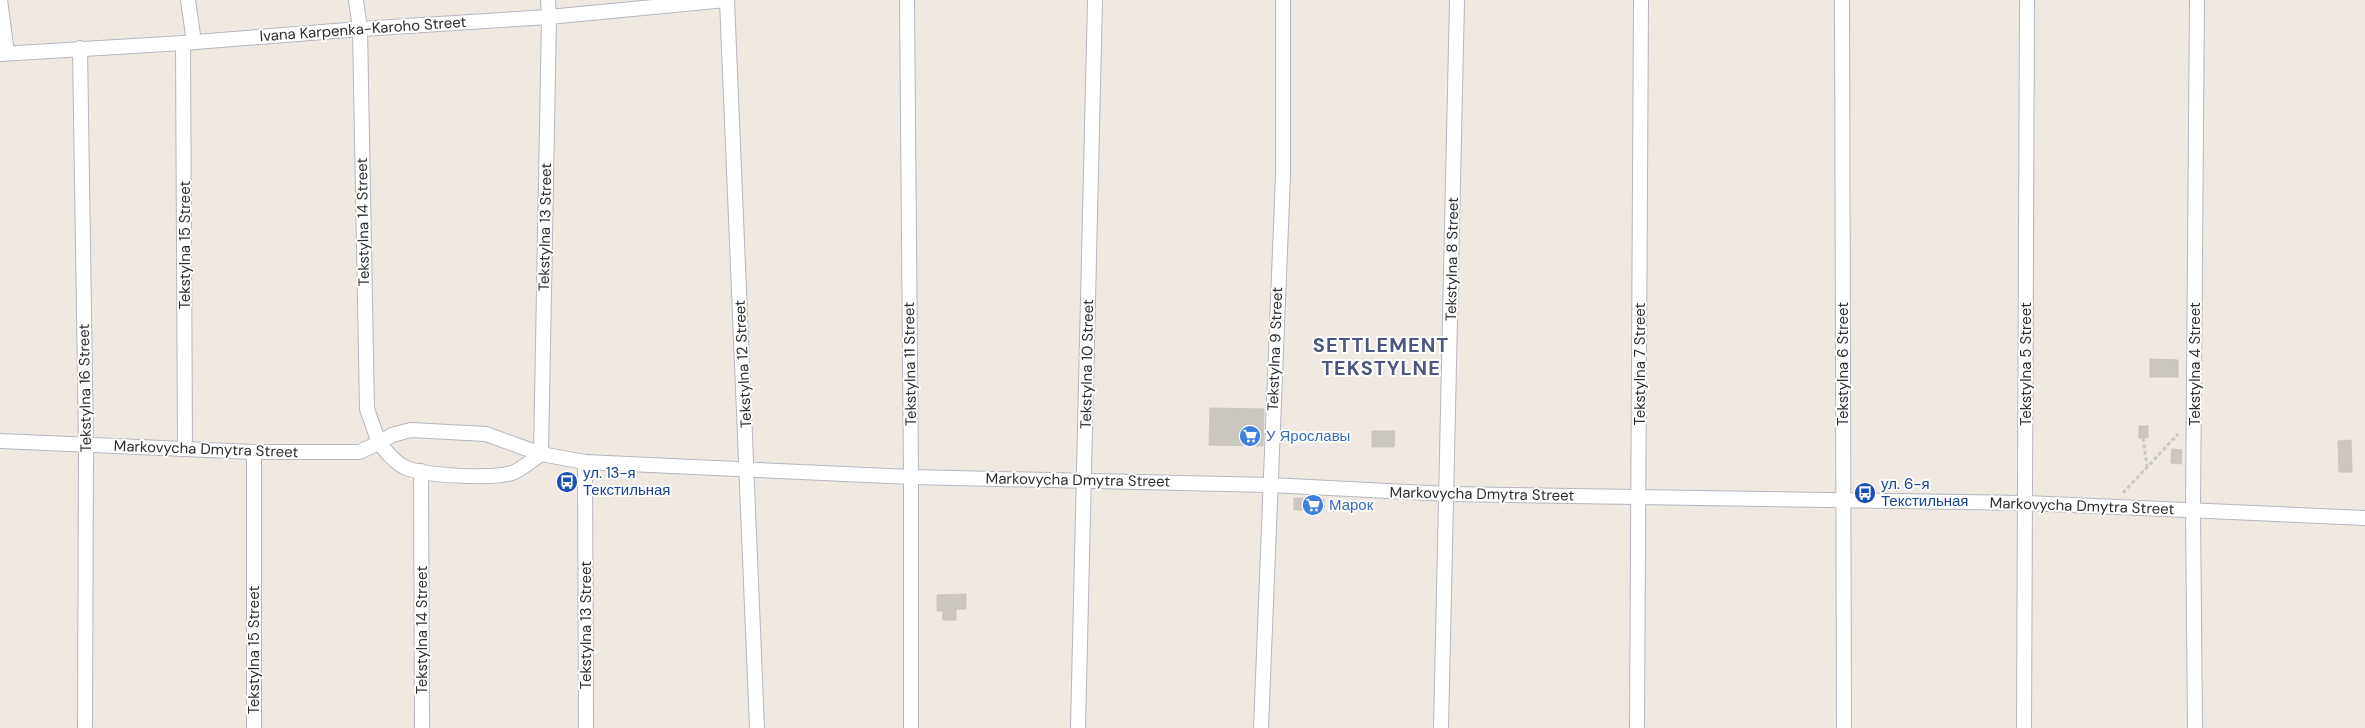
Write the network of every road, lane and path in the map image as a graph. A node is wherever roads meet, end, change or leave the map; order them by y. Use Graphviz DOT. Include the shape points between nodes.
graph roads {
  1 [pos="0,0"];
  2 [pos="188,0"];
  3 [pos="356,0"];
  4 [pos="548,0"];
  5 [pos="726,0"];
  6 [pos="906,0"];
  7 [pos="1095,0"];
  8 [pos="1283,0"];
  9 [pos="1457,0"];
  10 [pos="1641,0"];
  11 [pos="1842,0"];
  12 [pos="2027,0"];
  13 [pos="2198,0"];
  14 [pos="549,17"];
  15 [pos="360,29"];
  16 [pos="189,43"];
  17 [pos="80,48"];
  18 [pos="4,53"];
  19 [pos="2194,416"];
  20 [pos="2143,438"];
  21 [pos="0,441"];
  22 [pos="379,443"];
  23 [pos="86,445"];
  24 [pos="186,448"];
  25 [pos="254,452"];
  26 [pos="541,454"];
  27 [pos="585,462"];
  28 [pos="2148,466"];
  29 [pos="748,469"];
  30 [pos="421,471"];
  31 [pos="911,476"];
  32 [pos="1084,480"];
  33 [pos="1270,485"];
  34 [pos="1448,494"];
  35 [pos="1639,497"];
  36 [pos="1843,501"];
  37 [pos="2025,503"];
  38 [pos="2110,506"];
  39 [pos="2193,509"];
  40 [pos="2365,518"];
  41 [pos="85,728"];
  42 [pos="254,728"];
  43 [pos="422,728"];
  44 [pos="586,728"];
  45 [pos="757,728"];
  46 [pos="911,728"];
  47 [pos="1078,728"];
  48 [pos="1261,728"];
  49 [pos="1441,728"];
  50 [pos="1637,728"];
  51 [pos="1844,728"];
  52 [pos="2024,728"];
  53 [pos="2195,728"];
  1 -- 18 [label="street"];
  2 -- 16 [label="street, Tekstylna 15 Street"];
  3 -- 15 [label="street, Tekstylna 14 Street"];
  4 -- 14 [label="street, Tekstylna 13 Street"];
  5 -- 14 [label="street, Ivana Karpenka-Karoho Street"];
  5 -- 29 [label="street, Tekstylna 12 Street"];
  6 -- 31 [label="street, Tekstylna 11 Street"];
  7 -- 32 [label="street, Tekstylna 10 Street"];
  8 -- 33 [label="street, Tekstylna 9 Street" via="1283,175"];
  9 -- 34 [label="street, Tekstylna 8 Street"];
  10 -- 35 [label="street, Tekstylna 7 Street"];
  11 -- 36 [label="street, Tekstylna 6 Street"];
  12 -- 37 [label="street, Tekstylna 5 Street"];
  13 -- 19 [label="street, Tekstylna 4 Street"];
  14 -- 15 [label="street, Ivana Karpenka-Karoho Street"];
  14 -- 26 [label="street, Tekstylna 13 Street"];
  15 -- 16 [label="street, Ivana Karpenka-Karoho Street"];
  15 -- 22 [label="street, Tekstylna 14 Street" via="367,409"];
  16 -- 17 [label="street, Ivana Karpenka-Karoho Street"];
  16 -- 24 [label="street, Tekstylna 15 Street"];
  17 -- 18 [label="street, Ivana Karpenka-Karoho Street"];
  17 -- 23 [label="street, Tekstylna 16 Street"];
  19 -- 28 [label="path"];
  19 -- 39 [label="street, Tekstylna 4 Street"];
  20 -- 28 [label="path"];
  21 -- 23 [label="street, Markovycha Dmytra Street"];
  22 -- 25 [label="street, Markovycha Dmytra Street" via="359,452"];
  22 -- 26 [label="street, Markovycha Dmytra Street" via="392,435 411,430 486,434"];
  22 -- 30 [label="street" via="404,466"];
  23 -- 24 [label="street, Markovycha Dmytra Street"];
  23 -- 41 [label="street, Tekstylna 16 Street"];
  24 -- 25 [label="street, Markovycha Dmytra Street"];
  25 -- 42 [label="street, Tekstylna 15 Street"];
  26 -- 27 [label="street, Markovycha Dmytra Street"];
  26 -- 30 [label="street" via="513,473 454,475"];
  27 -- 29 [label="street, Markovycha Dmytra Street"];
  27 -- 44 [label="street, Tekstylna 13 Street"];
  28 -- 38 [label="path"];
  29 -- 31 [label="street, Markovycha Dmytra Street"];
  29 -- 45 [label="street, Tekstylna 12 Street"];
  30 -- 43 [label="street, Tekstylna 14 Street"];
  31 -- 32 [label="street, Markovycha Dmytra Street"];
  31 -- 46 [label="street, Tekstylna 11 Street"];
  32 -- 33 [label="street, Markovycha Dmytra Street"];
  32 -- 47 [label="street, Tekstylna 10 Street"];
  33 -- 34 [label="street, Markovycha Dmytra Street"];
  33 -- 48 [label="street, Tekstylna 9 Street"];
  34 -- 35 [label="street, Markovycha Dmytra Street"];
  34 -- 49 [label="street, Tekstylna 8 Street"];
  35 -- 36 [label="street, Markovycha Dmytra Street"];
  35 -- 50 [label="street, Tekstylna 7 Street"];
  36 -- 37 [label="street, Markovycha Dmytra Street"];
  36 -- 51 [label="street, Tekstylna 6 Street"];
  37 -- 38 [label="street, Markovycha Dmytra Street"];
  37 -- 52 [label="street, Tekstylna 5 Street"];
  38 -- 39 [label="street, Markovycha Dmytra Street"];
  39 -- 40 [label="street, Markovycha Dmytra Street"];
  39 -- 53 [label="street, Tekstylna 4 Street"];
}
